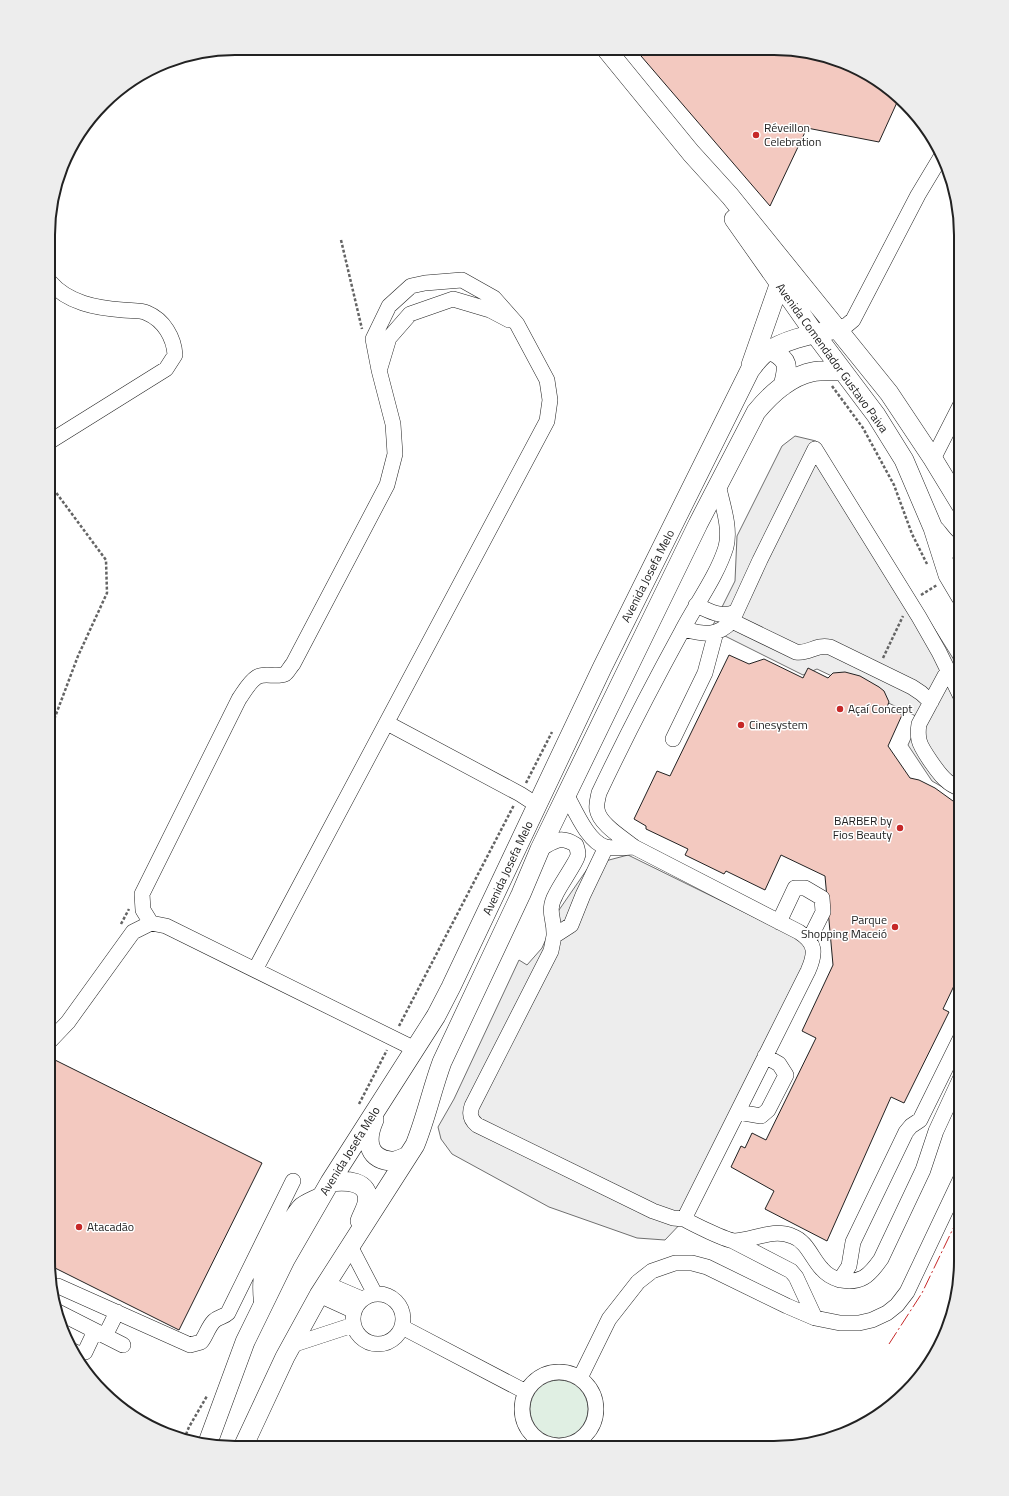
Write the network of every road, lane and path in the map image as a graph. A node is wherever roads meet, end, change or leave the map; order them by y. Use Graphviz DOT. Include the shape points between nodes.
graph roads {
  1 [pos="611,55"];
  2 [pos="691,153"];
  3 [pos="938,162"];
  4 [pos="341,240"];
  5 [pos="425,283"];
  6 [pos="779,285"];
  7 [pos="55,289"];
  8 [pos="433,307"];
  9 [pos="517,324"];
  10 [pos="837,329"];
  11 [pos="815,334"];
  12 [pos="364,336"];
  13 [pos="770,350"];
  14 [pos="379,370"];
  15 [pos="750,370"];
  16 [pos="821,371"];
  17 [pos="843,371"];
  18 [pos="783,386"];
  19 [pos="954,418"];
  20 [pos="55,438"];
  21 [pos="933,459"];
  22 [pos="718,484"];
  23 [pos="55,491"];
  24 [pos="954,494"];
  25 [pos="933,528"];
  26 [pos="954,548"];
  27 [pos="927,566"];
  28 [pos="934,578"];
  29 [pos="937,585"];
  30 [pos="954,585"];
  31 [pos="942,590"];
  32 [pos="910,601"];
  33 [pos="696,606"];
  34 [pos="734,616"];
  35 [pos="683,629"];
  36 [pos="716,632"];
  37 [pos="877,670"];
  38 [pos="948,670"];
  39 [pos="954,682"];
  40 [pos="931,702"];
  41 [pos="55,717"];
  42 [pos="387,723"];
  43 [pos="553,730"];
  44 [pos="673,739"];
  45 [pos="954,786"];
  46 [pos="520,794"];
  47 [pos="566,794"];
  48 [pos="538,805"];
  49 [pos="634,846"];
  50 [pos="606,847"];
  51 [pos="540,849"];
  52 [pos="129,908"];
  53 [pos="779,922"];
  54 [pos="151,923"];
  55 [pos="119,928"];
  56 [pos="554,936"];
  57 [pos="809,940"];
  58 [pos="255,970"];
  59 [pos="55,1036"];
  60 [pos="393,1038"];
  61 [pos="415,1049"];
  62 [pos="954,1051"];
  63 [pos="765,1056"];
  64 [pos="389,1090"];
  65 [pos="954,1092"];
  66 [pos="357,1108"];
  67 [pos="738,1112"];
  68 [pos="920,1120"];
  69 [pos="930,1148"];
  70 [pos="408,1156"];
  71 [pos="293,1181"];
  72 [pos="327,1188"];
  73 [pos="954,1193"];
  74 [pos="684,1219"];
  75 [pos="733,1241"];
  76 [pos="271,1242"];
  77 [pos="352,1244"];
  78 [pos="840,1280"];
  79 [pos="58,1286"];
  80 [pos="323,1289"];
  81 [pos="361,1307"];
  82 [pos="262,1308"];
  83 [pos="117,1312"];
  84 [pos="64,1315"];
  85 [pos="815,1318"];
  86 [pos="402,1327"];
  87 [pos="100,1334"];
  88 [pos="122,1345"];
  89 [pos="292,1345"];
  90 [pos="80,1353"];
  91 [pos="580,1378"];
  92 [pos="526,1392"];
  93 [pos="208,1394"];
  94 [pos="186,1434"];
  95 [pos="209,1439"];
  96 [pos="245,1441"];
  97 [pos="537,1441"];
  98 [pos="577,1441"];
  1 -- 2 [label="main road, Avenida Comendador Gustavo Paiva"];
  2 -- 6 [label="main road, Avenida Comendador Gustavo Paiva"];
  2 -- 10 [label="main road, Avenida Comendador Gustavo Paiva" via="730,196"];
  3 -- 10 [label="street" via="853,320"];
  4 -- 12 [label="path"];
  5 -- 8 [label="street" via="418,286 415,299 420,306"];
  5 -- 9 [label="street" via="462,280 494,298"];
  5 -- 14 [label="street" via="411,286 389,306 374,339"];
  6 -- 11 [label="main road, Avenida Comendador Gustavo Paiva"];
  6 -- 15 [label="main road"];
  7 -- 20 [label="street" via="84,304 147,313 165,327 175,355 166,369"];
  8 -- 9 [label="street" via="453,300 490,310"];
  8 -- 14 [label="street" via="410,314 389,338"];
  9 -- 42 [label="street" via="547,380 550,400 547,421"];
  10 -- 11 [label="main road, Avenida Josefa Melo"];
  10 -- 21 [label="main road, Avenida Comendador Gustavo Paiva" via="889,393"];
  11 -- 13 [label="main road, Avenida Josefa Melo"];
  11 -- 17 [label="main road, Avenida Comendador Gustavo Paiva"];
  13 -- 15 [label="main road, Avenida Josefa Melo" via="758,359"];
  13 -- 18 [label="main road" via="784,359 786,364"];
  14 -- 54 [label="street" via="393,424 395,454 387,484 293,664 285,674 258,677 239,700 142,894 144,910"];
  15 -- 48 [label="main road, Avenida Josefa Melo" via="602,668"];
  16 -- 17 [label="main road, Avenida Josefa Melo"];
  16 -- 18 [label="main road, Avenida Josefa Melo" via="797,377"];
  16 -- 27 [label="path" via="863,428 894,485"];
  17 -- 25 [label="main road, Avenida Comendador Gustavo Paiva" via="876,415 904,460"];
  18 -- 22 [label="main road, Avenida Josefa Melo" via="756,412"];
  19 -- 21 [label="street"];
  21 -- 24 [label="main road, Avenida Comendador Gustavo Paiva"];
  22 -- 33 [label="street" via="728,536 726,547"];
  22 -- 47 [label="main road, Avenida Josefa Melo"];
  23 -- 41 [label="path" via="106,560 108,593 78,656"];
  25 -- 26 [label="main road" via="944,542"];
  25 -- 30 [label="main road, Avenida Comendador Gustavo Paiva" via="948,575"];
  28 -- 29 [label="path"];
  29 -- 31 [label="path"];
  29 -- 32 [label="path"];
  32 -- 34 [label="street" via="815,449"];
  32 -- 37 [label="path"];
  32 -- 38 [label="street"];
  33 -- 34 [label="street" via="721,615"];
  33 -- 35 [label="street"];
  34 -- 36 [label="street" via="724,629"];
  34 -- 37 [label="street" via="796,652 803,653 823,646 846,654"];
  35 -- 36 [label="street" via="699,633"];
  35 -- 49 [label="street" via="631,726 597,801 599,815 605,823"];
  36 -- 44 [label="street" via="705,673"];
  37 -- 40 [label="street" via="921,692"];
  38 -- 39 [label="street"];
  38 -- 40 [label="street"];
  40 -- 45 [label="street" via="920,724 919,742 942,777"];
  42 -- 46 [label="street"];
  42 -- 58 [label="street"];
  43 -- 46 [label="path"];
  46 -- 48 [label="street"];
  46 -- 60 [label="path"];
  47 -- 50 [label="street" via="586,830"];
  47 -- 51 [label="main road, Avenida Josefa Melo"];
  48 -- 61 [label="main road, Avenida Josefa Melo" via="451,987"];
  49 -- 50 [label="street"];
  49 -- 53 [label="street"];
  50 -- 56 [label="street" via="572,925"];
  51 -- 56 [label="street" via="560,839 576,845 578,853 578,858 551,904"];
  51 -- 70 [label="main road, Avenida Josefa Melo" via="442,1062 423,1126"];
  52 -- 55 [label="path"];
  53 -- 57 [label="street"];
  53 -- 57 [label="street" via="795,888 805,888 822,898 823,912"];
  54 -- 58 [label="street" via="166,926"];
  54 -- 59 [label="street" via="132,932 68,1022"];
  56 -- 74 [label="street" via="551,951 472,1106 470,1117 477,1125 653,1210 673,1218"];
  57 -- 63 [label="street" via="813,947 811,963"];
  58 -- 60 [label="street"];
  60 -- 61 [label="street"];
  60 -- 66 [label="path"];
  61 -- 64 [label="main road, Avenida Josefa Melo"];
  62 -- 68 [label="street"];
  63 -- 67 [label="street"];
  63 -- 67 [label="street" via="780,1064 786,1075 783,1082 768,1110 761,1116"];
  64 -- 70 [label="main road" via="370,1129 368,1143 378,1158 391,1162"];
  64 -- 72 [label="main road, Avenida Josefa Melo"];
  65 -- 69 [label="street"];
  67 -- 74 [label="street"];
  68 -- 69 [label="street"];
  68 -- 78 [label="street" via="906,1132 853,1242 849,1266"];
  69 -- 78 [label="street" via="923,1170 881,1259 862,1279 855,1282"];
  70 -- 77 [label="main road, Avenida Josefa Melo"];
  71 -- 76 [label="street"];
  72 -- 76 [label="street" via="295,1211"];
  72 -- 77 [label="main road" via="344,1180 354,1182 367,1192 367,1202"];
  72 -- 82 [label="main road, Avenida Josefa Melo" via="285,1260"];
  73 -- 85 [label="street" via="907,1292 897,1306 872,1320 859,1323 840,1323"];
  74 -- 75 [label="street"];
  75 -- 78 [label="street" via="767,1234 782,1233 793,1236 802,1243 822,1270"];
  75 -- 85 [label="street" via="791,1271"];
  76 -- 82 [label="street" via="260,1287"];
  76 -- 83 [label="street" via="228,1313 212,1323 201,1342 190,1345"];
  77 -- 80 [label="main road, Avenida Josefa Melo"];
  77 -- 81 [label="street"];
  79 -- 83 [label="street"];
  80 -- 81 [label="street"];
  80 -- 89 [label="main road, Avenida Josefa Melo"];
  81 -- 86 [label="street" via="383,1294 395,1300 403,1312"];
  81 -- 86 [label="street" via="361,1338 367,1342 388,1342"];
  81 -- 89 [label="street"];
  82 -- 95 [label="main road, Avenida Josefa Melo" via="244,1342"];
  83 -- 87 [label="street"];
  84 -- 87 [label="street"];
  85 -- 91 [label="street" via="707,1267 692,1263 675,1263 652,1271 638,1282 608,1319"];
  86 -- 92 [label="street"];
  87 -- 88 [label="street"];
  87 -- 90 [label="street" via="85,1352"];
  89 -- 96 [label="main road, Avenida Josefa Melo"];
  91 -- 92 [label="street" via="566,1372 550,1373 536,1380"];
  91 -- 98 [label="street" via="594,1396 596,1406 591,1428"];
  92 -- 97 [label="street" via="522,1414 526,1426"];
  93 -- 94 [label="path"];
}
